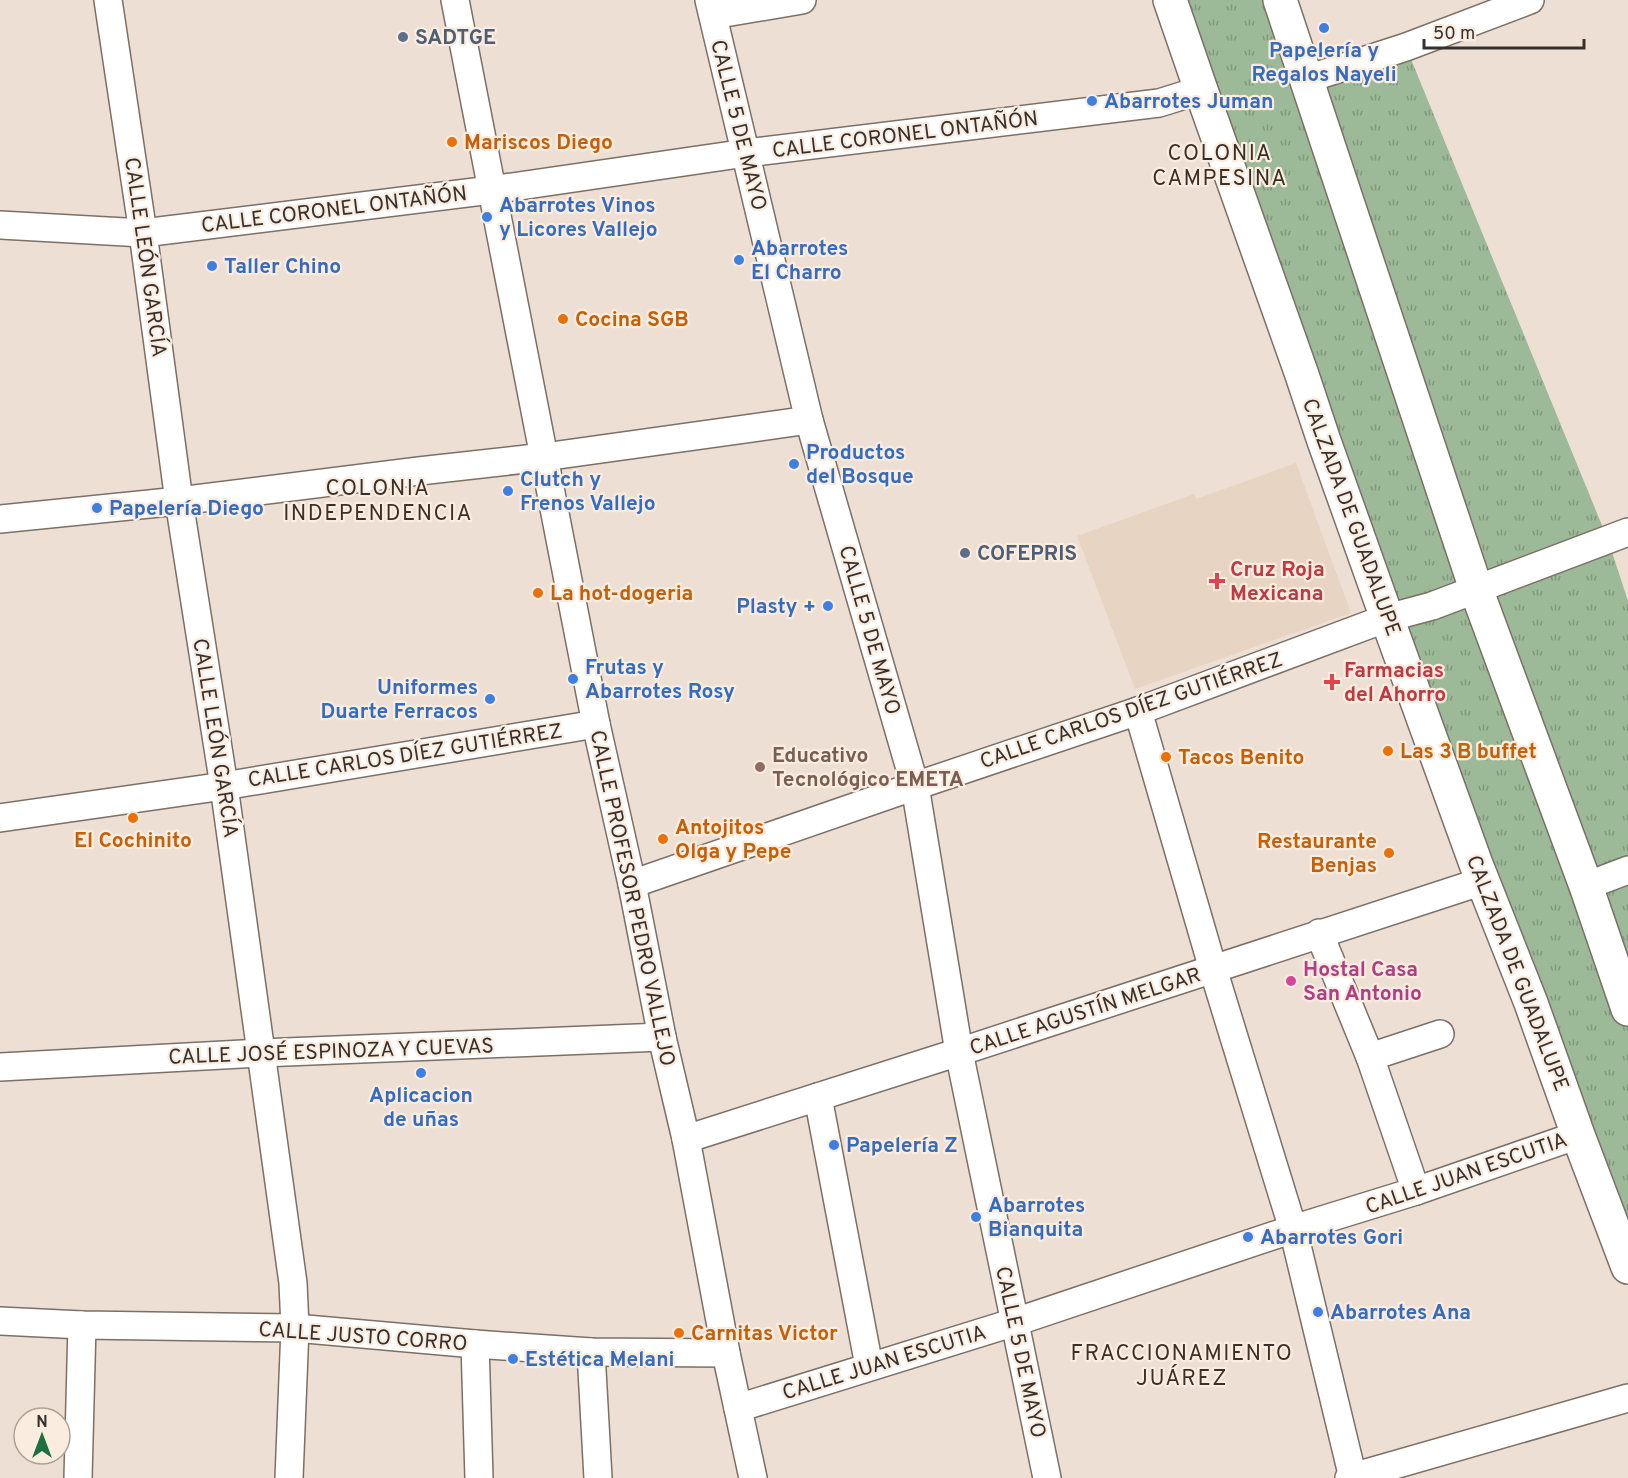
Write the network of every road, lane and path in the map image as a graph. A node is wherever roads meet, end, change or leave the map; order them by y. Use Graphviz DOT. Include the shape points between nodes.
graph roads {
  1 [pos="108,0"];
  2 [pos="455,0"];
  3 [pos="802,0"];
  4 [pos="1170,0"];
  5 [pos="1281,0"];
  6 [pos="1530,0"];
  7 [pos="711,8"];
  8 [pos="1307,79"];
  9 [pos="1200,90"];
  10 [pos="746,153"];
  11 [pos="491,190"];
  12 [pos="0,225"];
  13 [pos="143,233"];
  14 [pos="809,420"];
  15 [pos="544,457"];
  16 [pos="179,501"];
  17 [pos="0,519"];
  18 [pos="1628,532"];
  19 [pos="1476,589"];
  20 [pos="1387,618"];
  21 [pos="1138,711"];
  22 [pos="596,724"];
  23 [pos="224,786"];
  24 [pos="915,786"];
  25 [pos="0,818"];
  26 [pos="1628,870"];
  27 [pos="1483,881"];
  28 [pos="632,884"];
  29 [pos="1587,886"];
  30 [pos="1319,933"];
  31 [pos="1213,969"];
  32 [pos="1628,1009"];
  33 [pos="1440,1034"];
  34 [pos="662,1037"];
  35 [pos="959,1052"];
  36 [pos="261,1053"];
  37 [pos="1370,1057"];
  38 [pos="0,1067"];
  39 [pos="818,1096"];
  40 [pos="1578,1135"];
  41 [pos="686,1139"];
  42 [pos="1416,1191"];
  43 [pos="1293,1229"];
  44 [pos="1628,1267"];
  45 [pos="0,1321"];
  46 [pos="1015,1322"];
  47 [pos="82,1325"];
  48 [pos="295,1328"];
  49 [pos="475,1344"];
  50 [pos="591,1352"];
  51 [pos="726,1353"];
  52 [pos="869,1366"];
  53 [pos="1628,1398"];
  54 [pos="738,1408"];
  55 [pos="78,1478"];
  56 [pos="289,1478"];
  57 [pos="479,1478"];
  58 [pos="598,1478"];
  59 [pos="753,1478"];
  60 [pos="1047,1478"];
  61 [pos="1352,1478"];
  1 -- 13 [label="street, CALLE LEÓN GARCÍA"];
  2 -- 11 [label="street, CALLE PROFESOR PEDRO VALLEJO"];
  3 -- 7 [label="street"];
  4 -- 9 [label="main road, CALZADA DE GUADALUPE"];
  5 -- 8 [label="main road"];
  6 -- 8 [label="street"];
  7 -- 10 [label="street, CALLE 5 DE MAYO"];
  8 -- 19 [label="main road"];
  9 -- 10 [label="street, CALLE CORONEL ONTAÑÓN" via="1159,103"];
  9 -- 20 [label="main road, CALZADA DE GUADALUPE"];
  10 -- 11 [label="street, CALLE CORONEL ONTAÑÓN"];
  10 -- 14 [label="street, CALLE 5 DE MAYO"];
  11 -- 13 [label="street, CALLE CORONEL ONTAÑÓN"];
  11 -- 15 [label="street, CALLE PROFESOR PEDRO VALLEJO"];
  12 -- 13 [label="street, CALLE CORONEL ONTAÑÓN"];
  13 -- 16 [label="street, CALLE LEÓN GARCÍA"];
  14 -- 15 [label="street"];
  14 -- 24 [label="street, CALLE 5 DE MAYO"];
  15 -- 16 [label="street"];
  15 -- 22 [label="street, CALLE PROFESOR PEDRO VALLEJO"];
  16 -- 17 [label="street"];
  16 -- 23 [label="street, CALLE LEÓN GARCÍA"];
  18 -- 19 [label="street, CALLE CARLOS DÍEZ GUTIÉRREZ"];
  19 -- 20 [label="street, CALLE CARLOS DÍEZ GUTIÉRREZ"];
  19 -- 29 [label="main road"];
  20 -- 21 [label="street, CALLE CARLOS DÍEZ GUTIÉRREZ"];
  20 -- 27 [label="main road, CALZADA DE GUADALUPE"];
  21 -- 24 [label="street, CALLE CARLOS DÍEZ GUTIÉRREZ"];
  21 -- 31 [label="street"];
  22 -- 23 [label="street, CALLE CARLOS DÍEZ GUTIÉRREZ"];
  22 -- 28 [label="street, CALLE PROFESOR PEDRO VALLEJO"];
  23 -- 25 [label="street, CALLE CARLOS DÍEZ GUTIÉRREZ"];
  23 -- 36 [label="street, CALLE LEÓN GARCÍA"];
  24 -- 28 [label="street, CALLE CARLOS DÍEZ GUTIÉRREZ"];
  24 -- 35 [label="street, CALLE 5 DE MAYO"];
  26 -- 29 [label="street"];
  27 -- 30 [label="street, CALLE AGUSTÍN MELGAR"];
  27 -- 40 [label="main road, CALZADA DE GUADALUPE"];
  28 -- 34 [label="street, CALLE PROFESOR PEDRO VALLEJO"];
  29 -- 32 [label="main road"];
  30 -- 31 [label="street, CALLE AGUSTÍN MELGAR"];
  30 -- 37 [label="street"];
  31 -- 35 [label="street, CALLE AGUSTÍN MELGAR"];
  31 -- 43 [label="street"];
  33 -- 37 [label="street"];
  34 -- 36 [label="street, CALLE JOSÉ ESPINOZA Y CUEVAS"];
  34 -- 41 [label="street, CALLE PROFESOR PEDRO VALLEJO"];
  35 -- 39 [label="street, CALLE AGUSTÍN MELGAR"];
  35 -- 46 [label="street, CALLE 5 DE MAYO"];
  36 -- 38 [label="street, CALLE JOSÉ ESPINOZA Y CUEVAS"];
  36 -- 48 [label="street, CALLE LEÓN GARCÍA" via="293,1283"];
  37 -- 42 [label="street"];
  39 -- 41 [label="street, CALLE AGUSTÍN MELGAR"];
  39 -- 52 [label="street"];
  40 -- 42 [label="street, CALLE JUAN ESCUTIA"];
  40 -- 44 [label="main road, CALZADA DE GUADALUPE"];
  41 -- 51 [label="street, CALLE PROFESOR PEDRO VALLEJO"];
  42 -- 43 [label="street, CALLE JUAN ESCUTIA"];
  43 -- 46 [label="street, CALLE JUAN ESCUTIA"];
  43 -- 61 [label="street"];
  45 -- 47 [label="street, CALLE JUSTO CORRO"];
  46 -- 52 [label="street, CALLE JUAN ESCUTIA"];
  46 -- 60 [label="street, CALLE 5 DE MAYO"];
  47 -- 48 [label="street, CALLE JUSTO CORRO"];
  47 -- 55 [label="street"];
  48 -- 49 [label="street, CALLE JUSTO CORRO"];
  48 -- 56 [label="street, CALLE LEÓN GARCÍA"];
  49 -- 50 [label="street, CALLE JUSTO CORRO"];
  49 -- 57 [label="street"];
  50 -- 51 [label="street, CALLE JUSTO CORRO"];
  50 -- 58 [label="street"];
  51 -- 54 [label="street, CALLE PROFESOR PEDRO VALLEJO"];
  52 -- 54 [label="street, CALLE JUAN ESCUTIA"];
  53 -- 61 [label="street"];
  54 -- 59 [label="street, CALLE PROFESOR PEDRO VALLEJO"];
}
